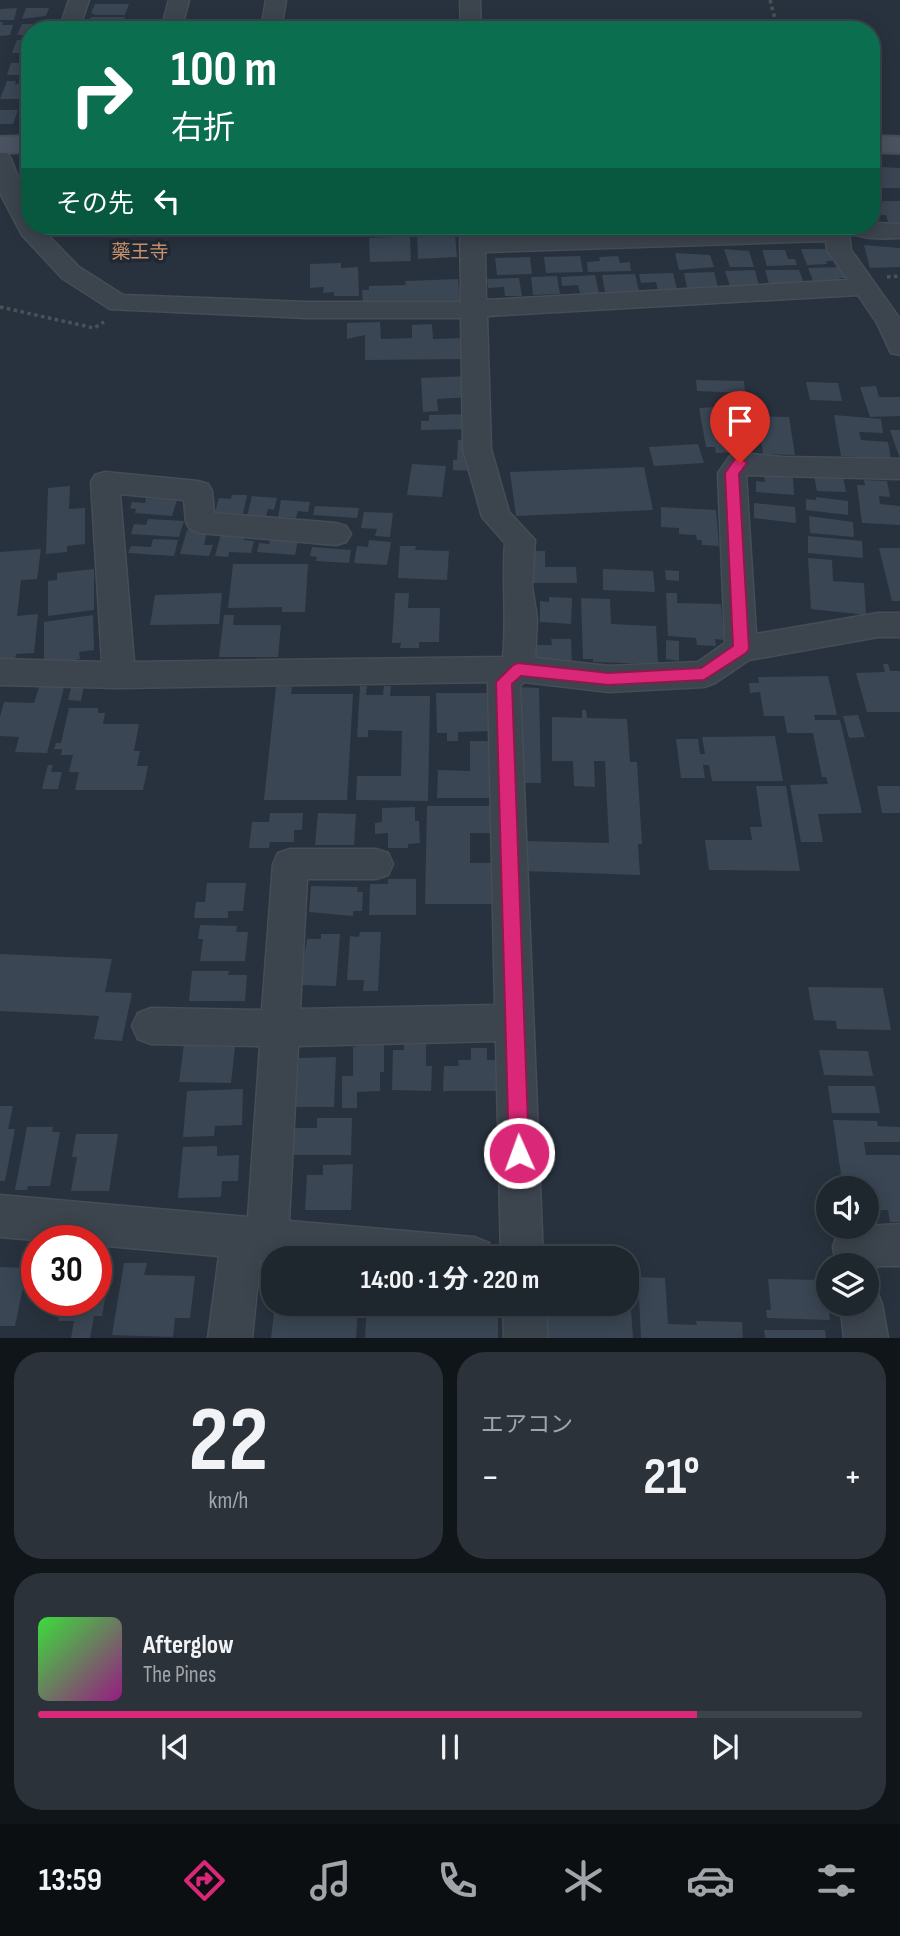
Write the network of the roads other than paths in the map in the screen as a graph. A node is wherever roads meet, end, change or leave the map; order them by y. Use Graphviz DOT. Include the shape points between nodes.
graph roads {
  1 [pos="79,0"];
  2 [pos="179,0"];
  3 [pos="276,0"];
  4 [pos="470,0"];
  5 [pos="72,21"];
  6 [pos="174,21"];
  7 [pos="272,21"];
  8 [pos="471,21"];
  9 [pos="880,144"];
  10 [pos="900,145"];
  11 [pos="0,159"];
  12 [pos="5,187"];
  13 [pos="21,215"];
  14 [pos="880,231"];
  15 [pos="900,231"];
  16 [pos="35,235"];
  17 [pos="472,235"];
  18 [pos="837,235"];
  19 [pos="865,287"];
  20 [pos="474,307"];
  21 [pos="900,347"];
  22 [pos="900,469"];
  23 [pos="337,534"];
  24 [pos="900,625"];
  25 [pos="741,649"];
  26 [pos="518,669"];
  27 [pos="0,672"];
  28 [pos="120,675"];
  29 [pos="376,864"];
  30 [pos="516,1023"];
  31 [pos="151,1026"];
  32 [pos="280,1028"];
  33 [pos="0,1216"];
  34 [pos="255,1239"];
  35 [pos="900,1245"];
  36 [pos="336,1246"];
  37 [pos="522,1246"];
  38 [pos="855,1253"];
  39 [pos="525,1316"];
  40 [pos="863,1316"];
  41 [pos="230,1338"];
  42 [pos="526,1338"];
  43 [pos="866,1338"];
  1 -- 5 [label="street"];
  2 -- 6 [label="street"];
  3 -- 7 [label="street"];
  4 -- 8 [label="street"];
  9 -- 10 [label="main road"];
  11 -- 12 [label="street"];
  12 -- 13 [label="street"];
  14 -- 15 [label="street"];
  16 -- 20 [label="street" via="101,295 119,303 306,310"];
  17 -- 20 [label="street"];
  18 -- 19 [label="street" via="839,250"];
  19 -- 20 [label="street"];
  19 -- 21 [label="street"];
  20 -- 26 [label="street" via="477,449 496,517 520,540"];
  22 -- 25 [label="street" via="740,463 732,473"];
  23 -- 28 [label="street" via="200,522 198,491 105,482"];
  24 -- 25 [label="street"];
  25 -- 26 [label="street" via="704,674 609,679"];
  26 -- 28 [label="street"];
  26 -- 30 [label="street" via="504,682"];
  27 -- 28 [label="street"];
  29 -- 32 [label="street" via="290,864"];
  30 -- 32 [label="street"];
  30 -- 37 [label="street"];
  31 -- 32 [label="street"];
  32 -- 34 [label="street"];
  33 -- 34 [label="street"];
  34 -- 36 [label="street"];
  34 -- 41 [label="street"];
  35 -- 38 [label="street" via="854,1246"];
  39 -- 42 [label="street"];
  40 -- 43 [label="street"];
}
